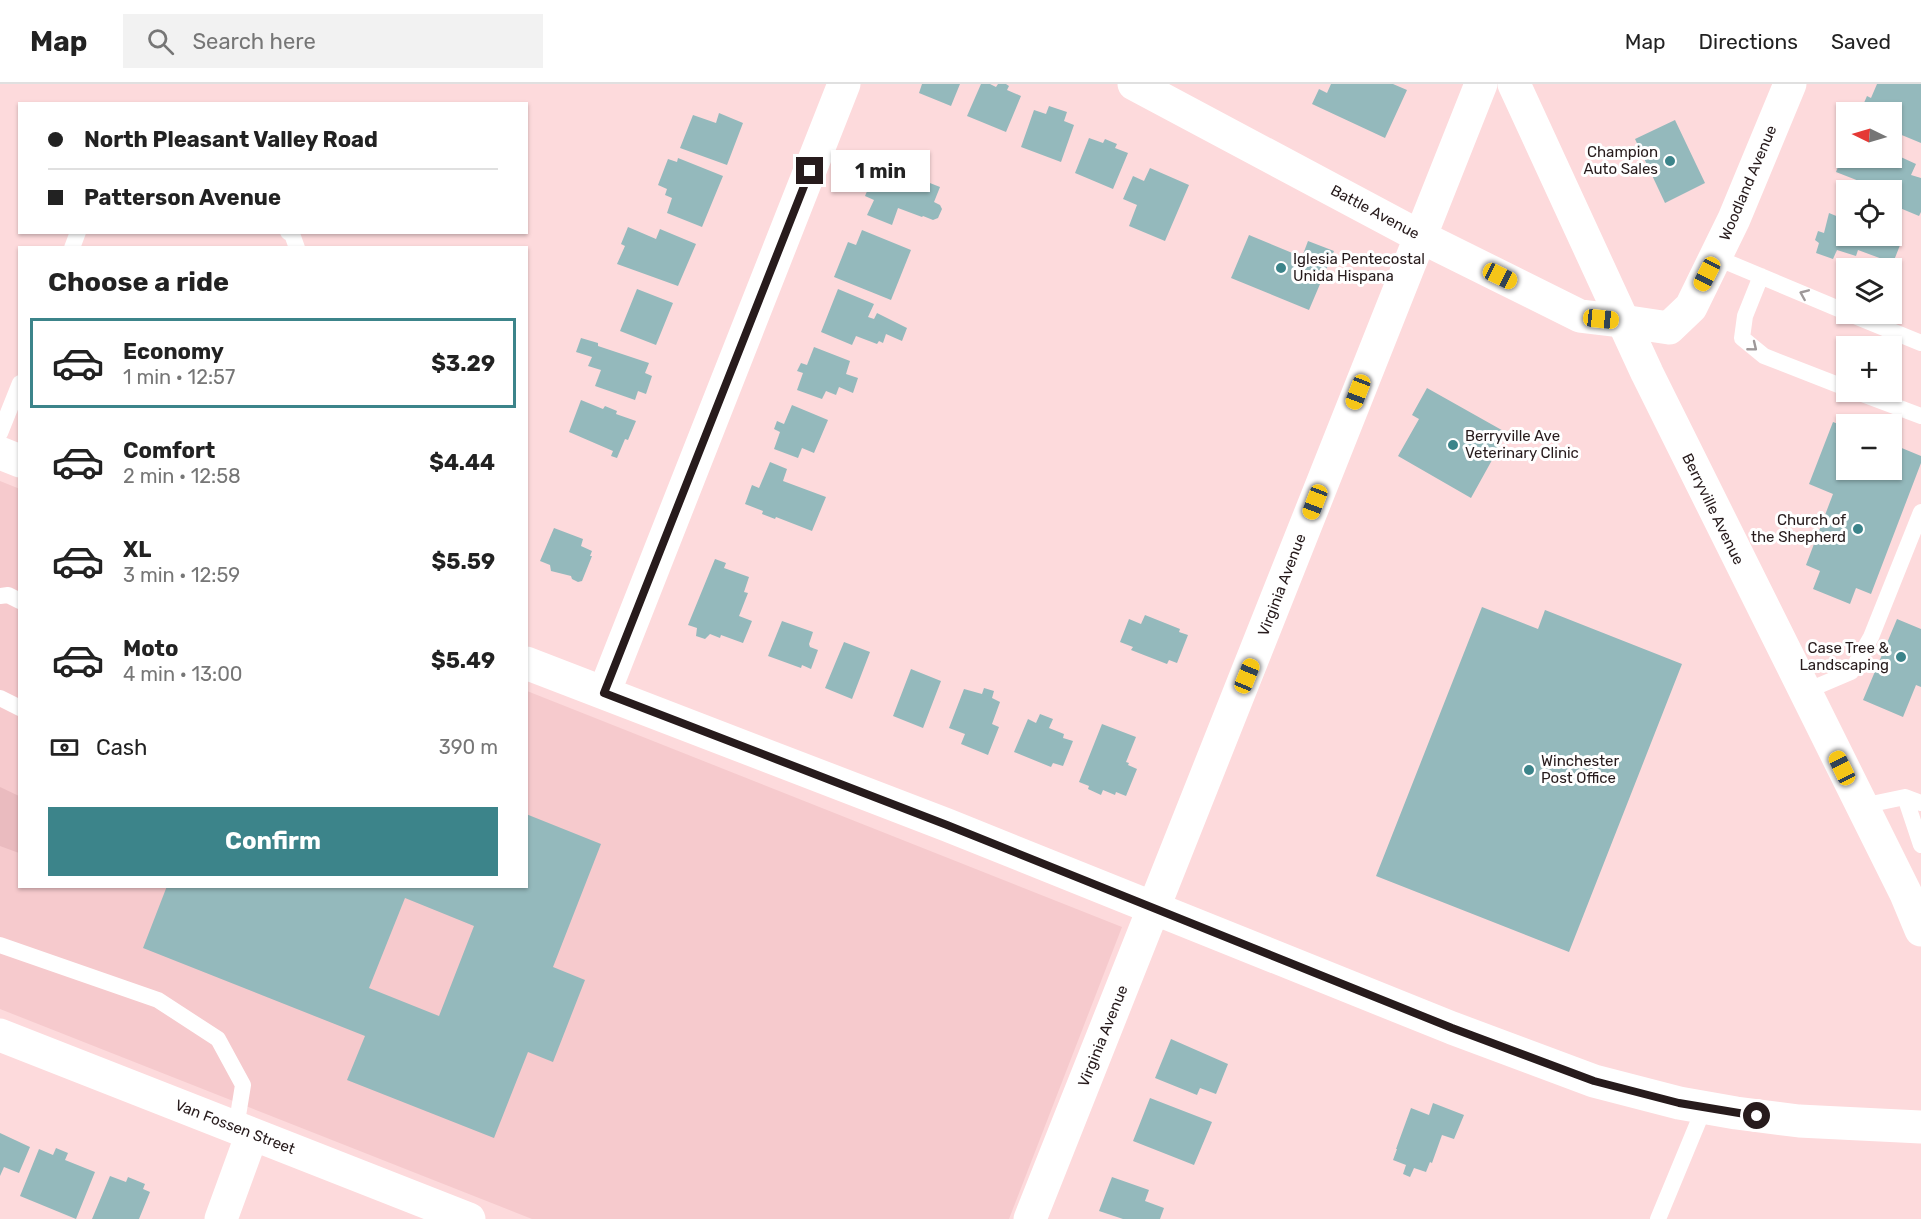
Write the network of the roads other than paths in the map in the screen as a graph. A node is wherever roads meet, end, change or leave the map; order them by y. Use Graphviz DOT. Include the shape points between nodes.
graph roads {
  1 [pos="844,84"];
  2 [pos="1134,84"];
  3 [pos="1480,84"];
  4 [pos="1514,84"];
  5 [pos="1784,89"];
  6 [pos="1419,236"];
  7 [pos="1715,257"];
  8 [pos="1761,276"];
  9 [pos="1836,308"];
  10 [pos="1622,321"];
  11 [pos="1875,324"];
  12 [pos="1921,343"];
  13 [pos="1836,384"];
  14 [pos="18,388"];
  15 [pos="1884,402"];
  16 [pos="1921,416"];
  17 [pos="0,433"];
  18 [pos="0,453"];
  19 [pos="18,460"];
  20 [pos="1921,512"];
  21 [pos="0,596"];
  22 [pos="18,600"];
  23 [pos="528,664"];
  24 [pos="1804,692"];
  25 [pos="604,693"];
  26 [pos="0,698"];
  27 [pos="18,707"];
  28 [pos="1913,800"];
  29 [pos="1862,806"];
  30 [pos="1921,845"];
  31 [pos="1153,909"];
  32 [pos="1918,916"];
  33 [pos="0,945"];
  34 [pos="0,1035"];
  35 [pos="1704,1107"];
  36 [pos="1921,1127"];
  37 [pos="244,1131"];
  38 [pos="221,1219"];
  39 [pos="469,1219"];
  40 [pos="1030,1219"];
  41 [pos="1658,1219"];
  1 -- 25 [label="street"];
  2 -- 6 [label="street, Battle Avenue"];
  3 -- 6 [label="street, Virginia Avenue"];
  4 -- 10 [label="street, Berryville Avenue"];
  5 -- 7 [label="street, Woodland Avenue" via="1734,219"];
  6 -- 10 [label="street, Battle Avenue" via="1580,316"];
  6 -- 31 [label="street, Virginia Avenue"];
  7 -- 8 [label="lane"];
  7 -- 10 [label="street, Woodland Avenue" via="1690,307 1669,328"];
  9 -- 8 [label="lane, one-way"];
  8 -- 13 [label="lane, one-way" via="1744,316 1742,338 1764,356"];
  10 -- 24 [label="street, Berryville Avenue"];
  11 -- 12 [label="lane"];
  14 -- 17 [label="lane"];
  15 -- 16 [label="lane"];
  18 -- 19 [label="street"];
  20 -- 24 [label="lane" via="1871,637 1851,672"];
  21 -- 22 [label="lane"];
  23 -- 25 [label="street"];
  24 -- 29 [label="street, Berryville Avenue"];
  25 -- 31 [label="street"];
  26 -- 27 [label="lane"];
  28 -- 29 [label="lane"];
  28 -- 30 [label="lane"];
  29 -- 32 [label="street, Berryville Avenue"];
  31 -- 35 [label="street" via="1594,1081"];
  31 -- 40 [label="street, Virginia Avenue"];
  33 -- 37 [label="lane" via="158,1000 218,1039 243,1085"];
  34 -- 37 [label="street, Van Fossen Street"];
  35 -- 36 [label="street" via="1800,1121"];
  35 -- 41 [label="lane"];
  37 -- 38 [label="street"];
  37 -- 39 [label="street, Van Fossen Street"];
}
